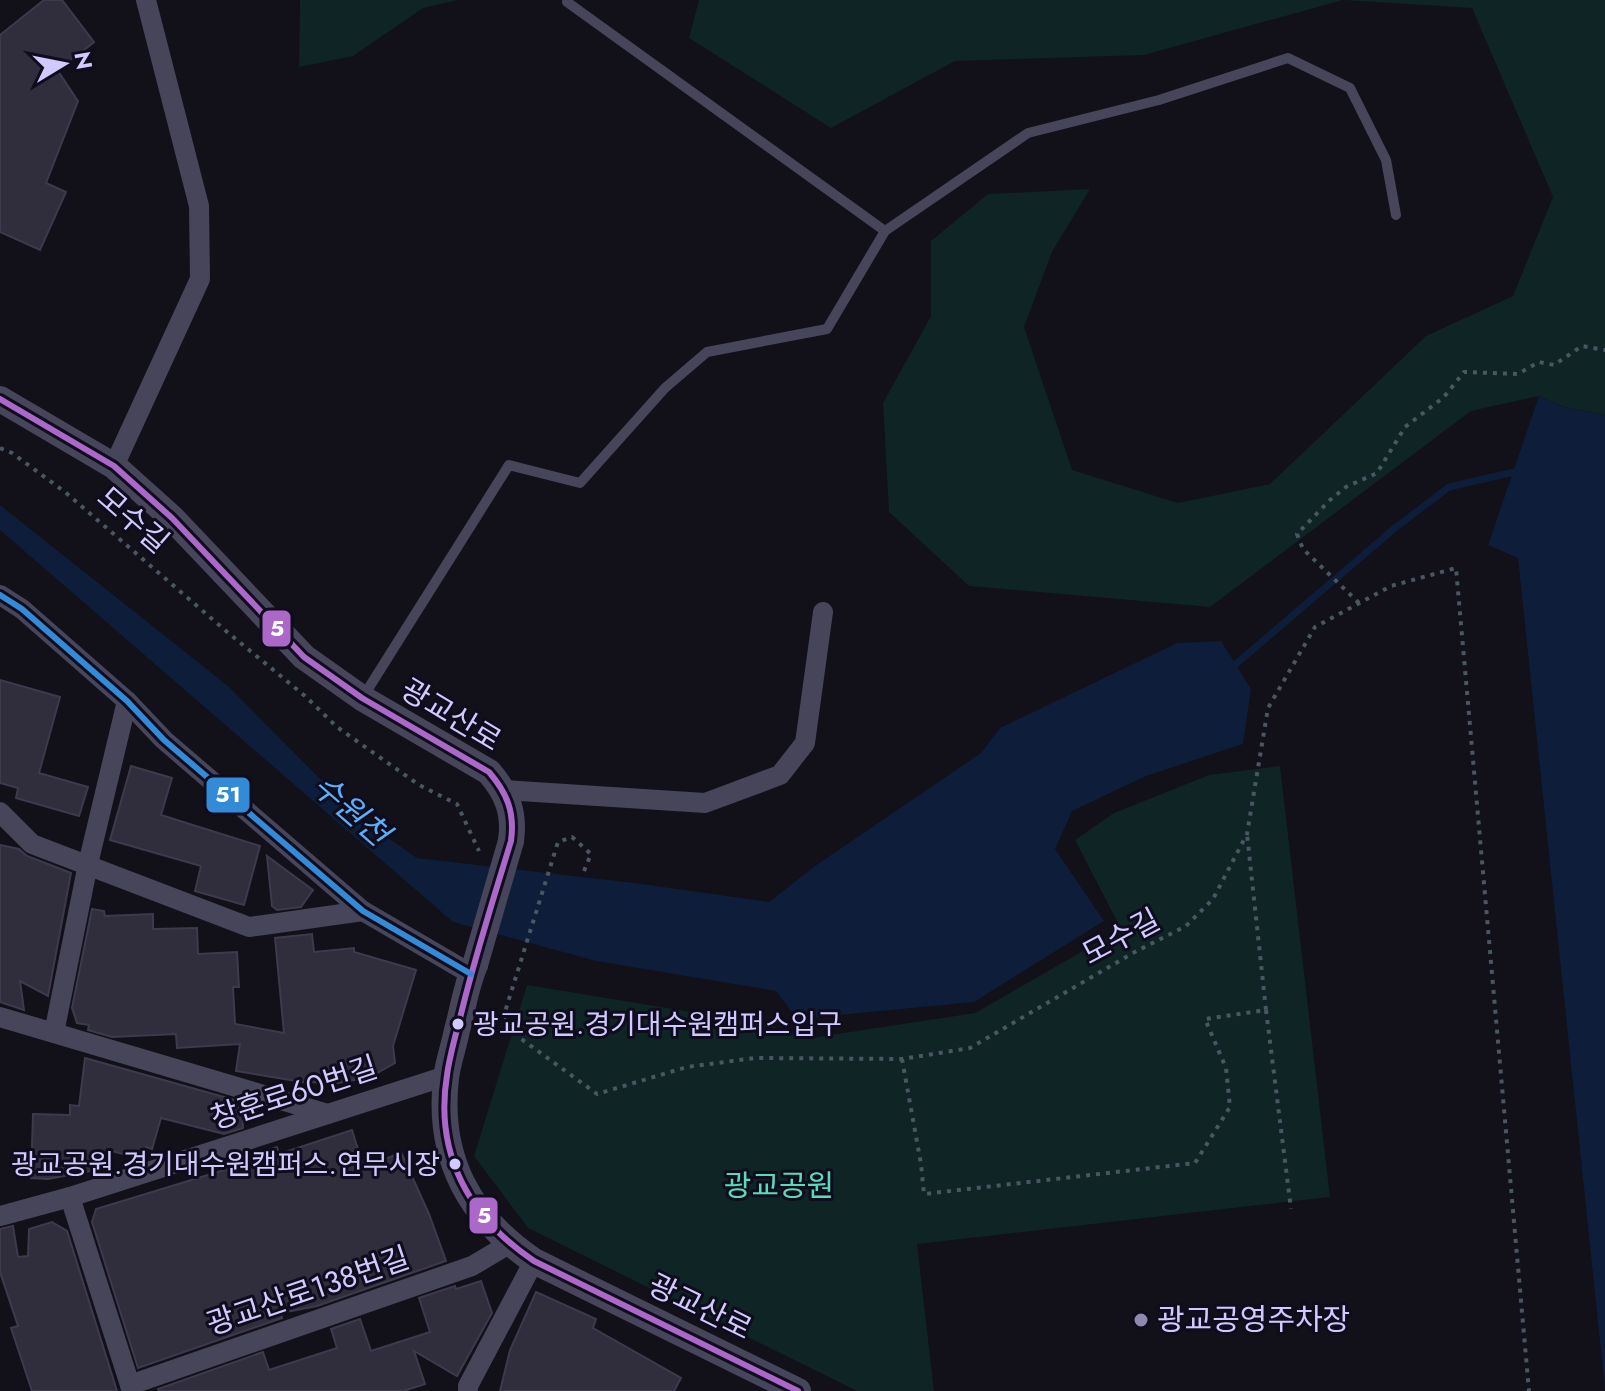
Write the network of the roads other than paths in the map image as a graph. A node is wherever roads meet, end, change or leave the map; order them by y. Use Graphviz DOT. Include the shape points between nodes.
graph roads {
  1 [pos="146,0"];
  2 [pos="567,2"];
  3 [pos="1396,215"];
  4 [pos="885,231"];
  5 [pos="0,399"];
  6 [pos="114,466"];
  7 [pos="0,595"];
  8 [pos="823,612"];
  9 [pos="362,698"];
  10 [pos="127,701"];
  11 [pos="504,790"];
  12 [pos="0,812"];
  13 [pos="88,864"];
  14 [pos="363,911"];
  15 [pos="473,969"];
  16 [pos="0,1017"];
  17 [pos="54,1033"];
  18 [pos="446,1076"];
  19 [pos="328,1114"];
  20 [pos="70,1197"];
  21 [pos="0,1216"];
  22 [pos="509,1244"];
  23 [pos="534,1261"];
  24 [pos="131,1388"];
  25 [pos="468,1391"];
  26 [pos="798,1391"];
  1 -- 6 [label="street" via="199,206 200,279"];
  2 -- 4 [label="lane"];
  3 -- 4 [label="lane" via="1386,160 1350,88 1288,58 1159,100 1028,133"];
  4 -- 9 [label="lane" via="827,329 707,352 665,388 580,483 509,465"];
  5 -- 6 [label="street, 광교산로"];
  6 -- 9 [label="street, 광교산로" via="172,518 304,657"];
  7 -- 10 [label="street"];
  8 -- 11 [label="street" via="805,743 780,775 705,803"];
  9 -- 11 [label="street, 광교산로" via="489,772"];
  10 -- 13 [label="street"];
  10 -- 14 [label="street" via="164,740"];
  11 -- 15 [label="street, 광교산로, bridge" via="513,825 511,841"];
  12 -- 13 [label="street" via="32,844"];
  13 -- 14 [label="street" via="249,927"];
  13 -- 17 [label="street"];
  14 -- 15 [label="street"];
  15 -- 18 [label="street, 광교산로"];
  16 -- 17 [label="street"];
  17 -- 19 [label="street"];
  18 -- 19 [label="street, 창훈로60번길"];
  18 -- 22 [label="street, 광교산로" via="449,1145 461,1184"];
  19 -- 20 [label="street, 창훈로60번길"];
  20 -- 21 [label="street, 창훈로60번길"];
  20 -- 24 [label="street"];
  22 -- 23 [label="street, 광교산로"];
  22 -- 24 [label="street, 광교산로138번길" via="472,1266"];
  23 -- 25 [label="street"];
  23 -- 26 [label="street, 광교산로"];
}
